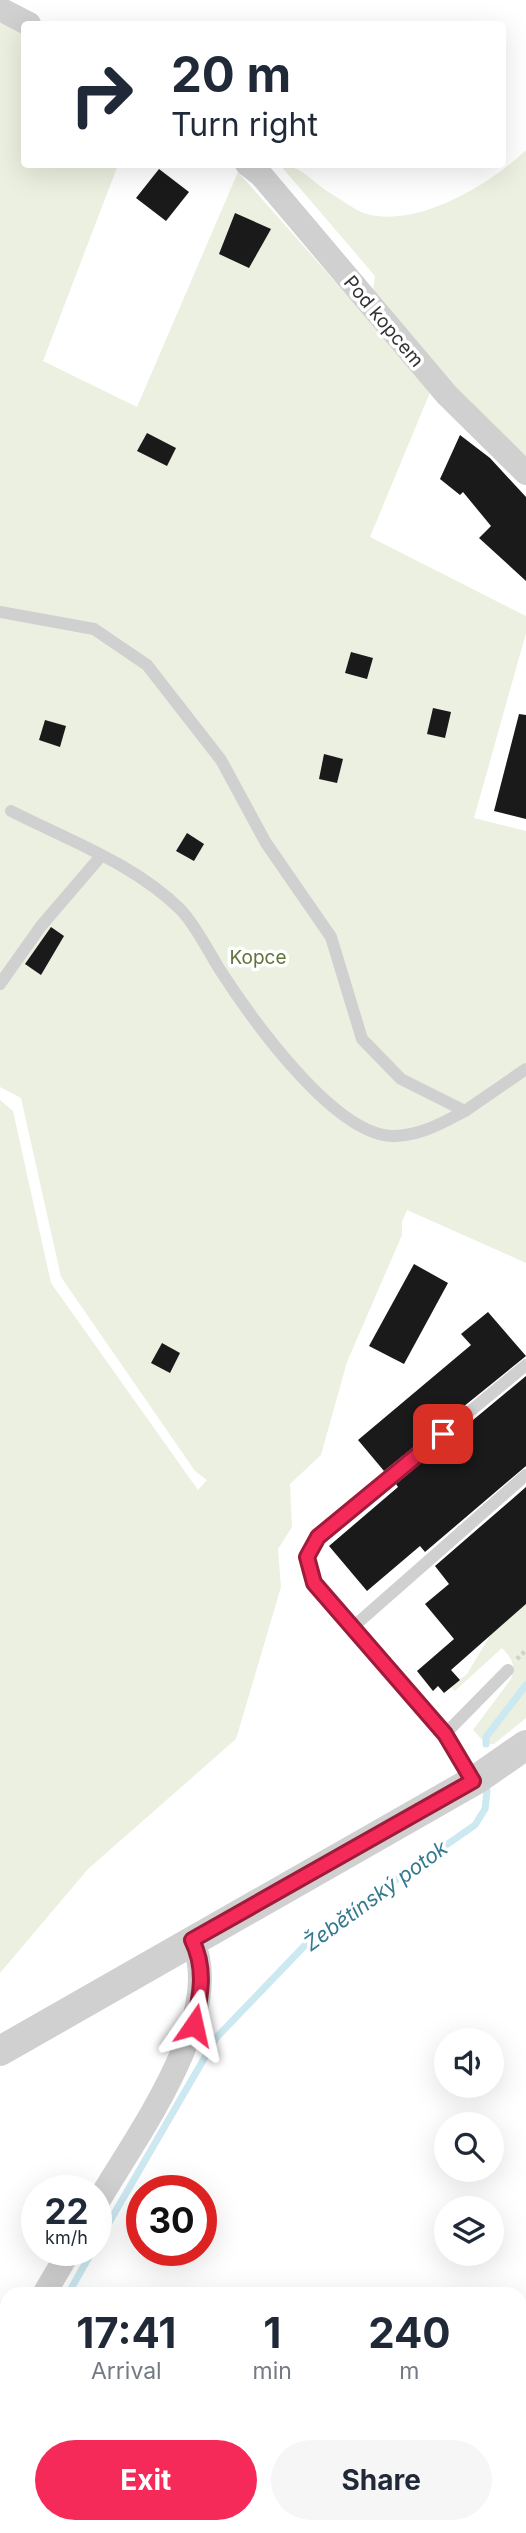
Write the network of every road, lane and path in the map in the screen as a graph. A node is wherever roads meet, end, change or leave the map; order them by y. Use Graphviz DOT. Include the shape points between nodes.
graph roads {
  1 [pos="0,9"];
  2 [pos="23,21"];
  3 [pos="252,168"];
  4 [pos="526,473"];
  5 [pos="0,612"];
  6 [pos="11,811"];
  7 [pos="101,856"];
  8 [pos="0,984"];
  9 [pos="526,1069"];
  10 [pos="464,1111"];
  11 [pos="526,1365"];
  12 [pos="526,1475"];
  13 [pos="353,1627"];
  14 [pos="508,1670"];
  15 [pos="445,1734"];
  16 [pos="524,1753"];
  17 [pos="482,1775"];
  18 [pos="192,1940"];
  19 [pos="0,2051"];
  20 [pos="112,2177"];
  21 [pos="61,2266"];
  22 [pos="48,2287"];
  1 -- 2 [label="street"];
  3 -- 4 [label="street, Pod kopcem" via="447,395"];
  5 -- 10 [label="lane" via="94,629 147,665 221,760 266,843 331,937 362,1039 401,1079"];
  6 -- 7 [label="lane"];
  7 -- 8 [label="lane" via="41,926"];
  7 -- 10 [label="lane" via="125,868 181,911 224,977 299,1075 343,1117 364,1130 394,1136 432,1129"];
  9 -- 10 [label="lane"];
  11 -- 13 [label="lane" via="318,1537 307,1557 314,1583"];
  12 -- 13 [label="lane"];
  13 -- 15 [label="lane"];
  14 -- 15 [label="lane"];
  15 -- 17 [label="lane"];
  16 -- 17 [label="street"];
  17 -- 18 [label="street"];
  18 -- 19 [label="street"];
  18 -- 20 [label="street" via="202,1979 194,2025 178,2063"];
  21 -- 22 [label="street"];
}
